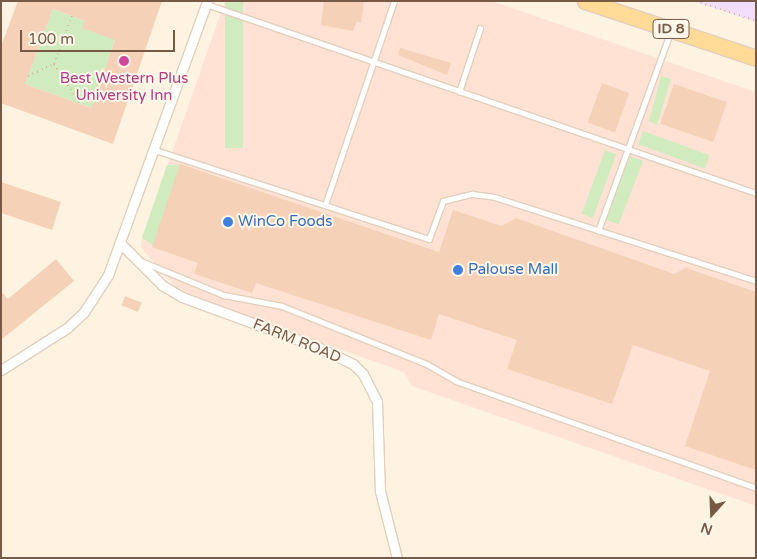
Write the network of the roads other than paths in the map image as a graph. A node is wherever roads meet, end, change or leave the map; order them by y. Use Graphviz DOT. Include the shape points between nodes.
graph roads {
  1 [pos="394,1"];
  2 [pos="585,1"];
  3 [pos="207,3"];
  4 [pos="480,28"];
  5 [pos="671,29"];
  6 [pos="756,58"];
  7 [pos="373,62"];
  8 [pos="459,92"];
  9 [pos="627,149"];
  10 [pos="155,150"];
  11 [pos="756,193"];
  12 [pos="325,205"];
  13 [pos="598,231"];
  14 [pos="121,244"];
  15 [pos="140,260"];
  16 [pos="756,281"];
  17 [pos="1,370"];
  18 [pos="756,488"];
  19 [pos="397,558"];
  1 -- 7 [label="lane"];
  2 -- 5 [label="main road, ID 8"];
  3 -- 7 [label="lane"];
  3 -- 10 [label="street"];
  4 -- 8 [label="lane"];
  5 -- 6 [label="main road, ID 8"];
  5 -- 9 [label="lane"];
  7 -- 8 [label="lane"];
  7 -- 12 [label="lane"];
  8 -- 9 [label="lane"];
  9 -- 11 [label="lane"];
  9 -- 13 [label="lane"];
  10 -- 12 [label="lane"];
  10 -- 14 [label="street"];
  12 -- 13 [label="lane" via="429,239 443,201 472,194 496,197"];
  13 -- 16 [label="lane"];
  14 -- 15 [label="street, FARM ROAD"];
  14 -- 17 [label="street" via="84,312 35,352"];
  15 -- 18 [label="lane" via="224,295 282,306 427,364 456,381"];
  15 -- 19 [label="street, FARM ROAD" via="162,285 182,297 318,346 353,364 363,374 377,402 380,491"];
}
